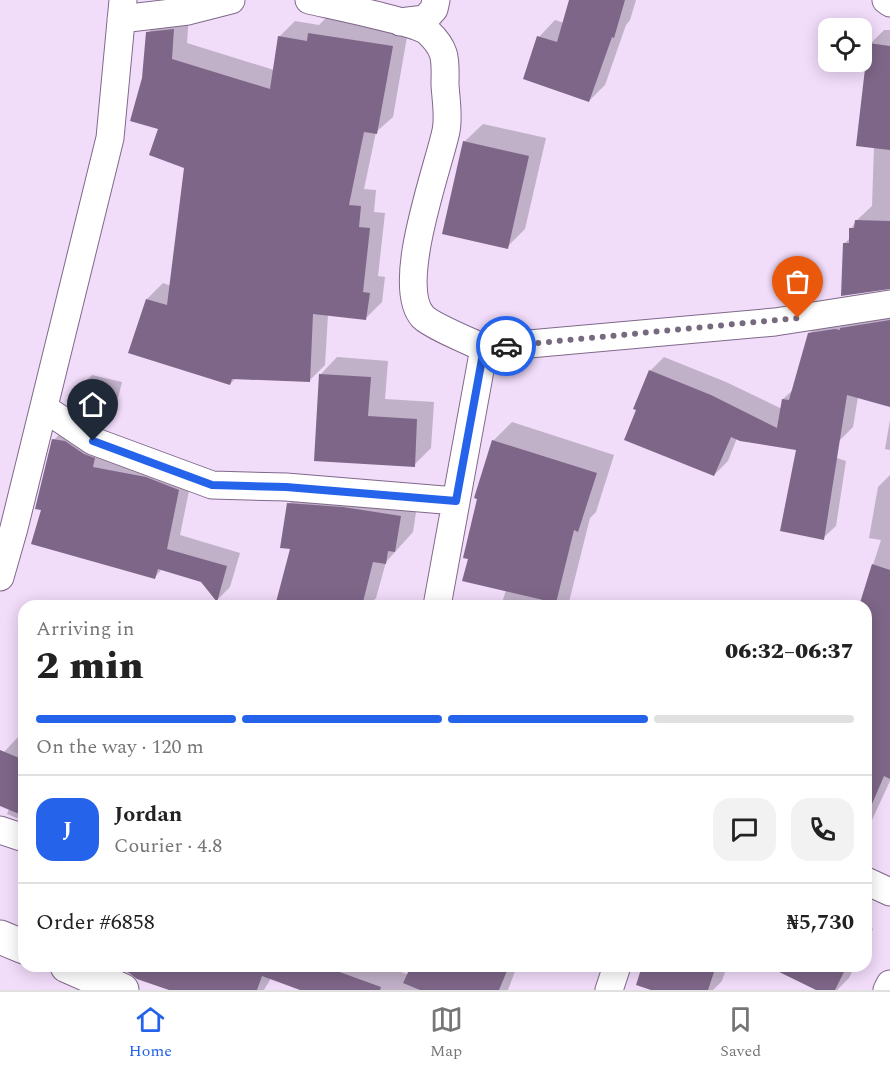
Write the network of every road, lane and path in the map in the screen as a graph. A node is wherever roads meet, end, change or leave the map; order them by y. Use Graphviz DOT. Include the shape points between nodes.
graph roads {
  1 [pos="231,0"];
  2 [pos="309,0"];
  3 [pos="436,0"];
  4 [pos="886,0"];
  5 [pos="890,3"];
  6 [pos="122,10"];
  7 [pos="400,22"];
  8 [pos="890,304"];
  9 [pos="484,348"];
  10 [pos="44,408"];
  11 [pos="456,501"];
  12 [pos="0,577"];
  13 [pos="438,600"];
  14 [pos="0,830"];
  15 [pos="18,836"];
  16 [pos="872,884"];
  17 [pos="890,892"];
  18 [pos="0,937"];
  19 [pos="18,944"];
  20 [pos="81,972"];
  21 [pos="615,972"];
  22 [pos="890,984"];
  23 [pos="122,990"];
  24 [pos="609,990"];
  25 [pos="887,990"];
  1 -- 6 [label="street" via="188,11"];
  2 -- 7 [label="street"];
  3 -- 7 [label="street" via="425,19"];
  4 -- 5 [label="street"];
  6 -- 10 [label="street" via="110,138"];
  7 -- 9 [label="street" via="426,30 444,52 447,128 423,212 413,280 416,304 423,317"];
  8 -- 9 [label="street" via="775,322"];
  9 -- 11 [label="street"];
  10 -- 11 [label="street" via="93,441 212,485"];
  10 -- 12 [label="street"];
  11 -- 13 [label="street"];
  14 -- 15 [label="street"];
  16 -- 17 [label="street"];
  18 -- 19 [label="street"];
  20 -- 23 [label="street"];
  21 -- 24 [label="street"];
  22 -- 25 [label="street"];
}
